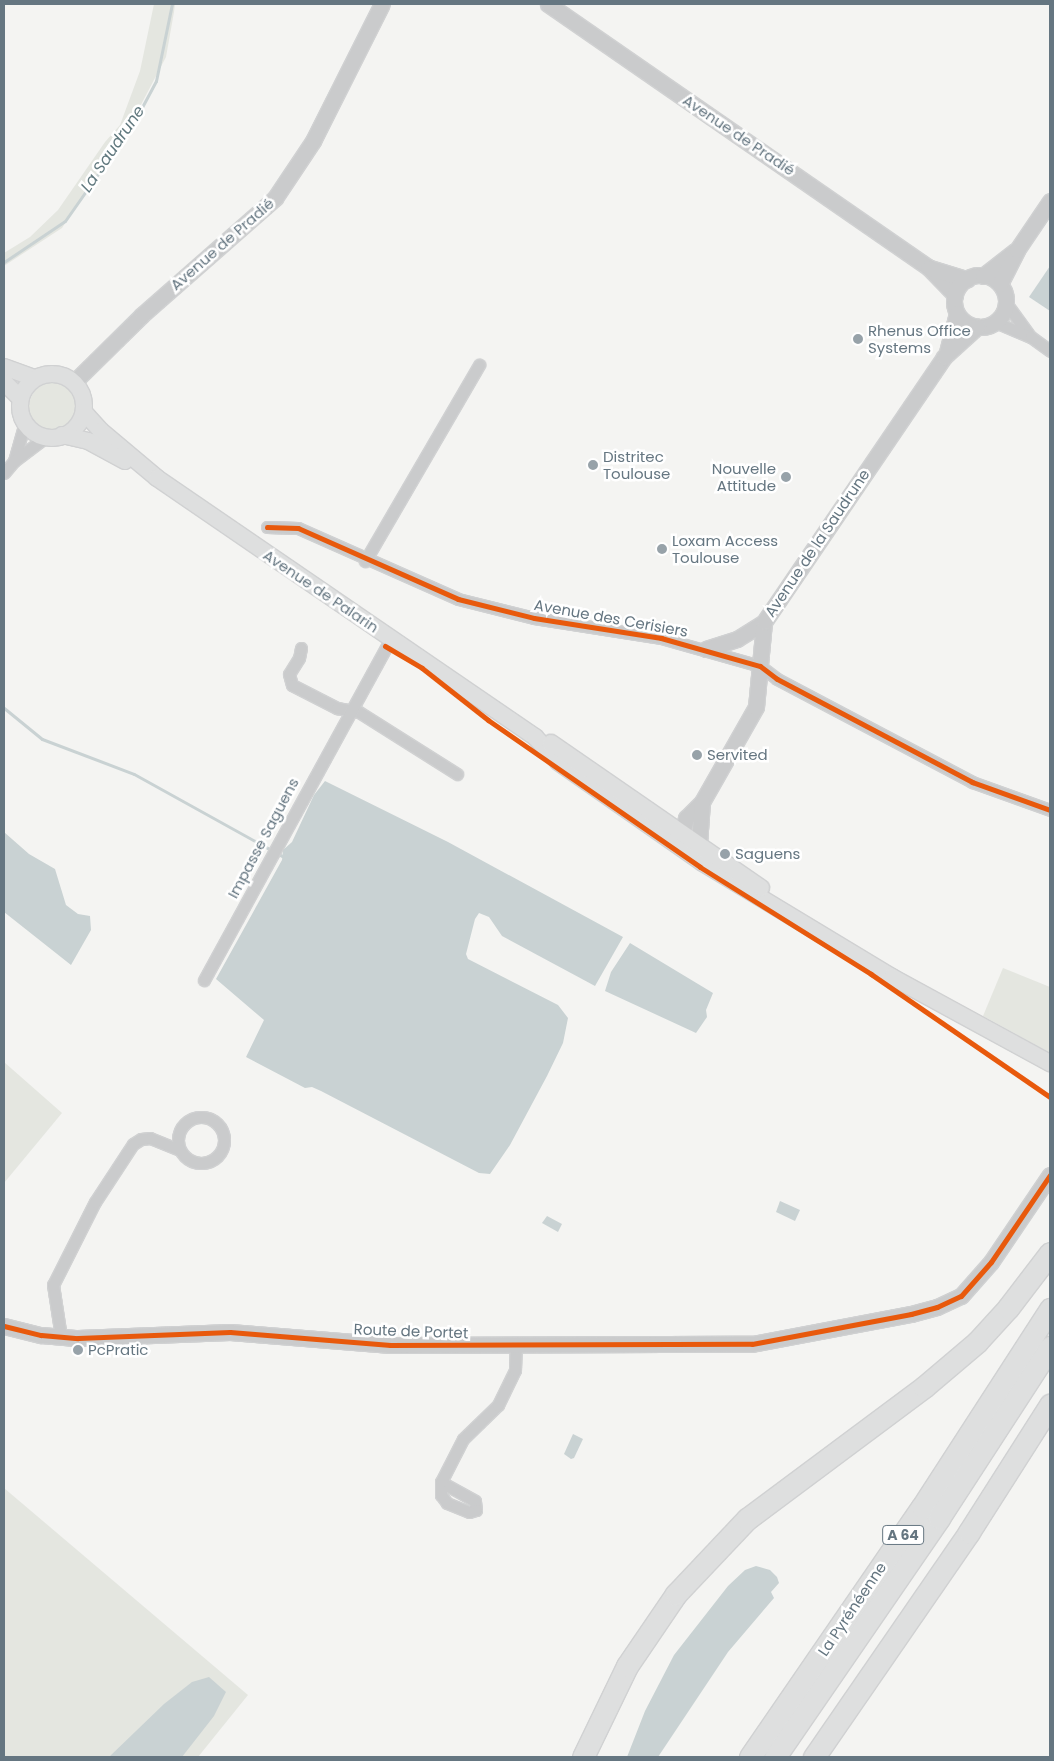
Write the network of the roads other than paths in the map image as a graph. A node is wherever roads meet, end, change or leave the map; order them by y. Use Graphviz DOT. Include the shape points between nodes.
graph roads {
  1 [pos="382,4"];
  2 [pos="548,4"];
  3 [pos="1050,201"];
  4 [pos="1016,250"];
  5 [pos="928,267"];
  6 [pos="983,276"];
  7 [pos="967,279"];
  8 [pos="1000,284"];
  9 [pos="955,294"];
  10 [pos="1006,303"];
  11 [pos="957,313"];
  12 [pos="995,322"];
  13 [pos="977,327"];
  14 [pos="1031,338"];
  15 [pos="1050,351"];
  16 [pos="947,353"];
  17 [pos="479,365"];
  18 [pos="4,367"];
  19 [pos="35,378"];
  20 [pos="4,382"];
  21 [pos="74,382"];
  22 [pos="20,398"];
  23 [pos="84,412"];
  24 [pos="25,422"];
  25 [pos="62,436"];
  26 [pos="44,438"];
  27 [pos="14,461"];
  28 [pos="4,473"];
  29 [pos="157,478"];
  30 [pos="267,527"];
  31 [pos="365,560"];
  32 [pos="764,622"];
  33 [pos="391,639"];
  34 [pos="301,648"];
  35 [pos="706,649"];
  36 [pos="760,666"];
  37 [pos="349,710"];
  38 [pos="457,774"];
  39 [pos="1050,810"];
  40 [pos="683,833"];
  41 [pos="204,980"];
  42 [pos="1050,1063"];
  43 [pos="180,1150"];
  44 [pos="1050,1175"];
  45 [pos="1050,1253"];
  46 [pos="1050,1309"];
  47 [pos="4,1326"];
  48 [pos="61,1337"];
  49 [pos="516,1345"];
  50 [pos="1050,1347"];
  51 [pos="1050,1405"];
  52 [pos="441,1482"];
  53 [pos="583,1757"];
  54 [pos="750,1757"];
  55 [pos="775,1757"];
  56 [pos="814,1757"];
  1 -- 21 [label="street, Avenue de Pradié" via="313,141 275,198 142,315"];
  2 -- 5 [label="street, Avenue de Pradié"];
  3 -- 4 [label="street"];
  4 -- 6 [label="street"];
  4 -- 8 [label="street"];
  5 -- 7 [label="street, Avenue de Pradié"];
  5 -- 9 [label="street, Avenue de Pradié"];
  6 -- 7 [label="street"];
  6 -- 8 [label="street"];
  7 -- 9 [label="street"];
  8 -- 10 [label="street"];
  9 -- 11 [label="street"];
  10 -- 12 [label="street"];
  10 -- 14 [label="street"];
  11 -- 13 [label="street" via="962,320"];
  11 -- 16 [label="street, Avenue de la Saudrune"];
  12 -- 13 [label="street"];
  12 -- 14 [label="street"];
  13 -- 16 [label="street, Avenue de la Saudrune"];
  14 -- 15 [label="street"];
  16 -- 32 [label="street, Avenue de la Saudrune"];
  17 -- 31 [label="street"];
  18 -- 19 [label="main road"];
  19 -- 21 [label="main road" via="52,373"];
  19 -- 22 [label="main road"];
  20 -- 22 [label="main road"];
  21 -- 23 [label="main road" via="82,395"];
  22 -- 24 [label="main road" via="20,411"];
  23 -- 25 [label="main road" via="80,424"];
  23 -- 29 [label="main road, Avenue de Palarin" via="101,431"];
  24 -- 26 [label="main road" via="33,433"];
  24 -- 27 [label="street"];
  25 -- 26 [label="main road"];
  25 -- 29 [label="main road, Avenue de Palarin" via="96,445"];
  26 -- 27 [label="street"];
  27 -- 28 [label="street"];
  29 -- 33 [label="main road, Avenue de Palarin"];
  30 -- 31 [label="street, Avenue des Cerisiers" via="298,528"];
  31 -- 35 [label="street, Avenue des Cerisiers" via="458,599 534,618 652,636"];
  32 -- 35 [label="street" via="737,639"];
  32 -- 36 [label="street, Avenue de la Saudrune"];
  33 -- 37 [label="street, Impasse Saguens"];
  33 -- 40 [label="main road, Avenue de Palarin"];
  34 -- 37 [label="street" via="289,674 292,685 337,708"];
  35 -- 36 [label="street, Avenue des Cerisiers"];
  36 -- 39 [label="street, Avenue des Cerisiers" via="777,679 972,782"];
  36 -- 40 [label="street, Avenue de la Saudrune" via="756,707"];
  37 -- 38 [label="street" via="358,712"];
  37 -- 41 [label="street, Impasse Saguens"];
  40 -- 42 [label="main road, Avenue de Palarin" via="736,884 788,912 892,977"];
  43 -- 43 [label="street" via="192,1162 208,1162 224,1147 223,1131 212,1119 204,1116 189,1120 179,1132"];
  43 -- 48 [label="street" via="150,1138 141,1139 133,1144 95,1202 52,1285"];
  44 -- 49 [label="street, Route de Portet" via="991,1262 961,1296 937,1307 752,1344"];
  45 -- 53 [label="highway" via="977,1342 924,1387 747,1519 676,1594 627,1666"];
  46 -- 54 [label="highway, La Pyrénéenne / A 64" via="922,1507"];
  47 -- 48 [label="street, Route de Portet"];
  48 -- 49 [label="street, Route de Portet" via="230,1332 390,1345"];
  49 -- 52 [label="street" via="515,1370 498,1405 463,1439"];
  50 -- 55 [label="highway, La Pyrénéenne / A 64" via="934,1526"];
  51 -- 56 [label="highway" via="969,1532"];
}
